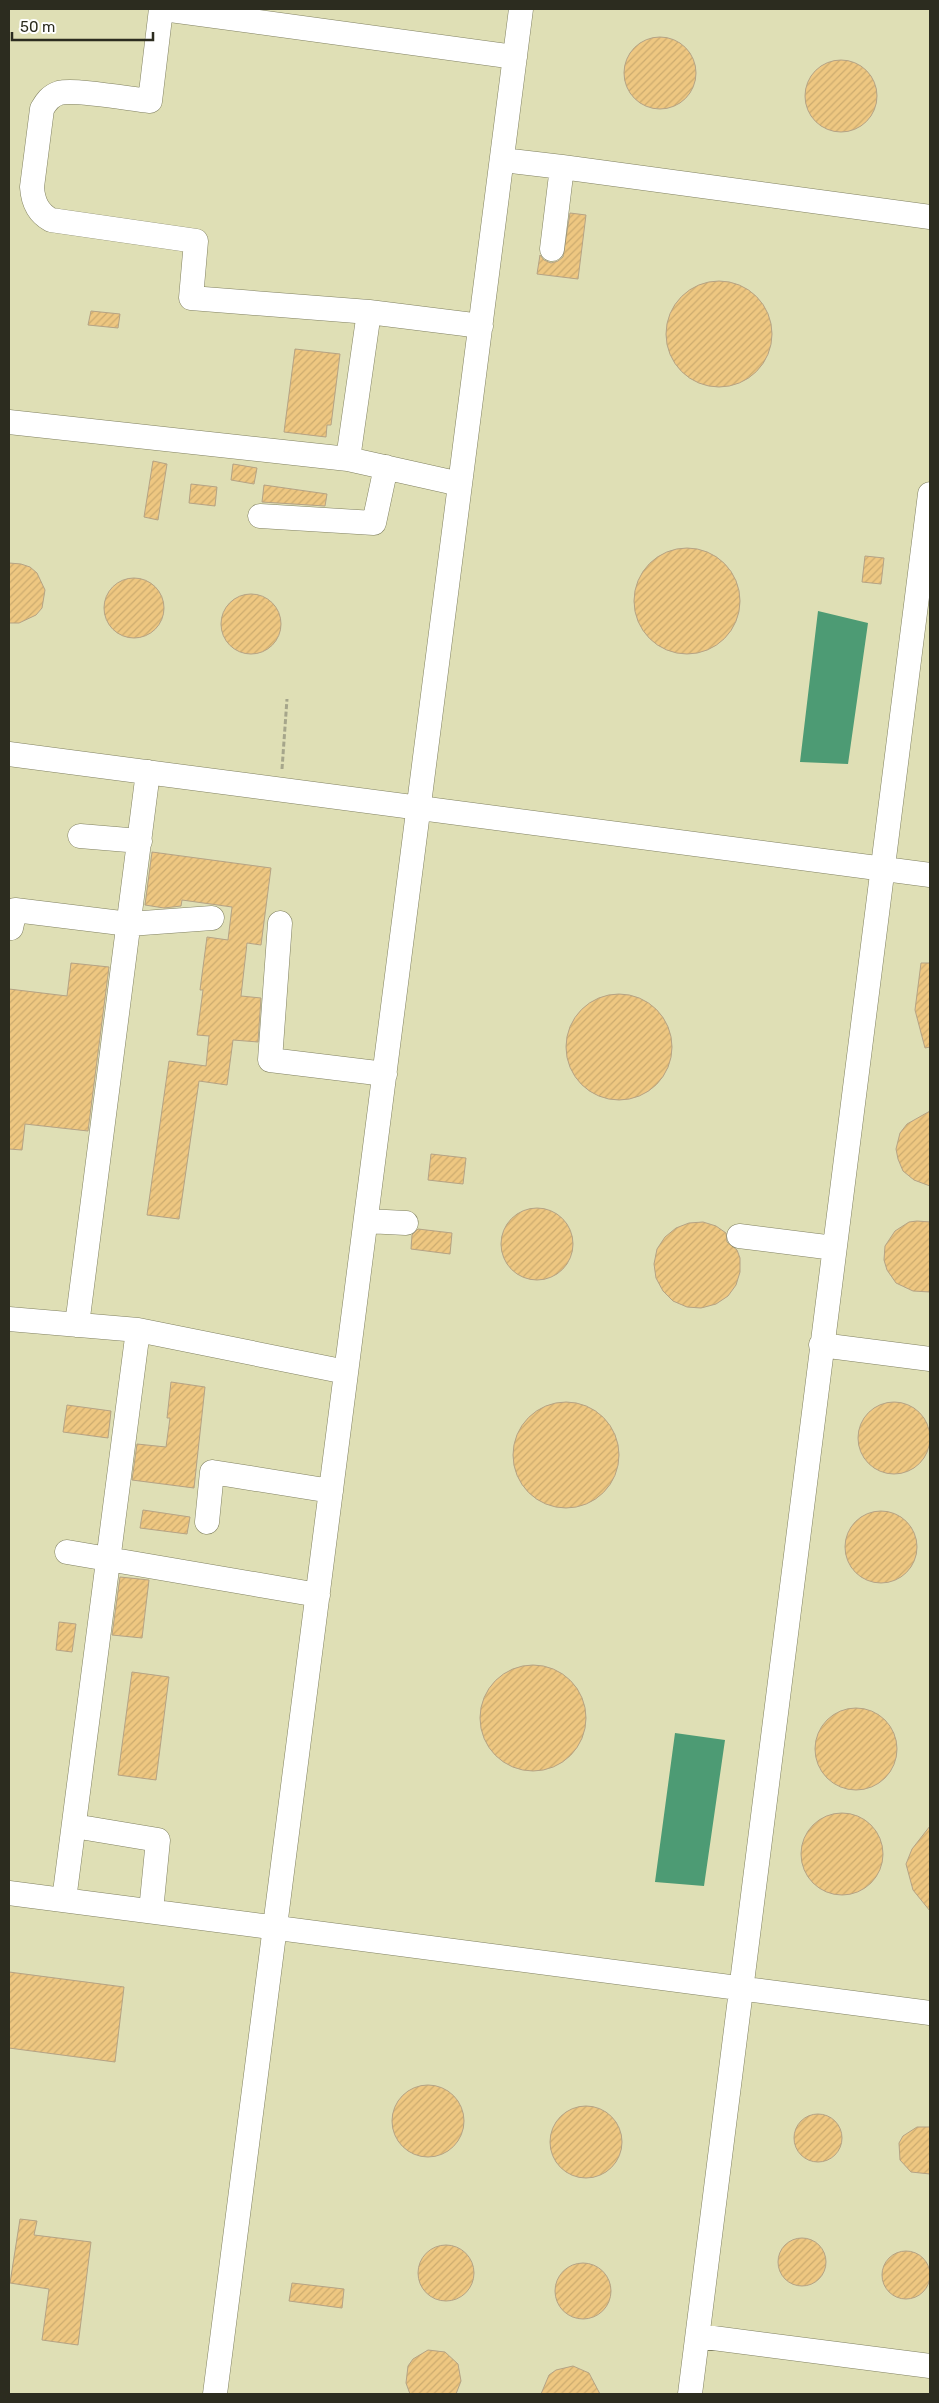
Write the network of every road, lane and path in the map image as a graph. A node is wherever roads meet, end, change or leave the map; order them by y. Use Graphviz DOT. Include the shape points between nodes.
graph roads {
  1 [pos="162,9"];
  2 [pos="521,9"];
  3 [pos="515,57"];
  4 [pos="502,160"];
  5 [pos="562,167"];
  6 [pos="930,217"];
  7 [pos="552,249"];
  8 [pos="369,312"];
  9 [pos="481,326"];
  10 [pos="9,422"];
  11 [pos="348,459"];
  12 [pos="386,467"];
  13 [pos="460,484"];
  14 [pos="930,494"];
  15 [pos="260,516"];
  16 [pos="287,699"];
  17 [pos="9,754"];
  18 [pos="148,772"];
  19 [pos="281,790"];
  20 [pos="419,808"];
  21 [pos="80,836"];
  22 [pos="140,841"];
  23 [pos="882,869"];
  24 [pos="930,875"];
  25 [pos="212,918"];
  26 [pos="280,923"];
  27 [pos="129,924"];
  28 [pos="9,928"];
  29 [pos="385,1074"];
  30 [pos="366,1221"];
  31 [pos="406,1223"];
  32 [pos="738,1236"];
  33 [pos="834,1248"];
  34 [pos="9,1318"];
  35 [pos="77,1325"];
  36 [pos="138,1330"];
  37 [pos="821,1345"];
  38 [pos="930,1359"];
  39 [pos="346,1372"];
  40 [pos="331,1491"];
  41 [pos="206,1522"];
  42 [pos="68,1552"];
  43 [pos="108,1560"];
  44 [pos="318,1595"];
  45 [pos="74,1826"];
  46 [pos="9,1893"];
  47 [pos="64,1900"];
  48 [pos="151,1911"];
  49 [pos="275,1927"];
  50 [pos="740,1988"];
  51 [pos="930,2012"];
  52 [pos="698,2336"];
  53 [pos="930,2366"];
  54 [pos="215,2394"];
  55 [pos="690,2394"];
  1 -- 3 [label="lane"];
  1 -- 8 [label="lane" via="150,101 68,92 46,101 42,109 32,187 37,208 51,220 196,241 191,298"];
  2 -- 3 [label="lane"];
  3 -- 4 [label="lane"];
  4 -- 5 [label="lane"];
  4 -- 9 [label="lane"];
  5 -- 6 [label="lane"];
  5 -- 7 [label="lane"];
  8 -- 9 [label="lane"];
  8 -- 11 [label="lane"];
  9 -- 13 [label="lane"];
  10 -- 11 [label="lane"];
  11 -- 12 [label="lane"];
  12 -- 13 [label="lane"];
  12 -- 15 [label="lane" via="374,523"];
  13 -- 20 [label="lane"];
  14 -- 23 [label="lane"];
  16 -- 19 [label="path"];
  17 -- 18 [label="lane"];
  18 -- 19 [label="lane"];
  18 -- 22 [label="lane"];
  19 -- 20 [label="lane"];
  20 -- 23 [label="lane"];
  20 -- 29 [label="lane"];
  21 -- 22 [label="lane"];
  22 -- 27 [label="lane"];
  23 -- 24 [label="lane"];
  23 -- 33 [label="lane"];
  25 -- 27 [label="lane"];
  26 -- 29 [label="lane" via="270,1060"];
  27 -- 28 [label="lane" via="15,910"];
  27 -- 35 [label="lane"];
  29 -- 30 [label="lane"];
  30 -- 31 [label="lane"];
  30 -- 39 [label="lane"];
  32 -- 33 [label="lane"];
  33 -- 37 [label="lane"];
  34 -- 35 [label="lane"];
  35 -- 36 [label="lane"];
  36 -- 39 [label="lane"];
  36 -- 43 [label="lane"];
  37 -- 38 [label="lane"];
  37 -- 50 [label="lane"];
  39 -- 40 [label="lane"];
  40 -- 41 [label="lane" via="212,1472"];
  40 -- 44 [label="lane"];
  42 -- 43 [label="lane"];
  43 -- 44 [label="lane"];
  43 -- 45 [label="lane"];
  44 -- 49 [label="lane"];
  45 -- 47 [label="lane"];
  45 -- 48 [label="lane" via="158,1840"];
  46 -- 47 [label="lane"];
  47 -- 48 [label="lane"];
  48 -- 49 [label="lane"];
  49 -- 50 [label="lane"];
  49 -- 54 [label="lane"];
  50 -- 51 [label="lane"];
  50 -- 52 [label="lane"];
  52 -- 53 [label="lane"];
  52 -- 55 [label="lane"];
}
